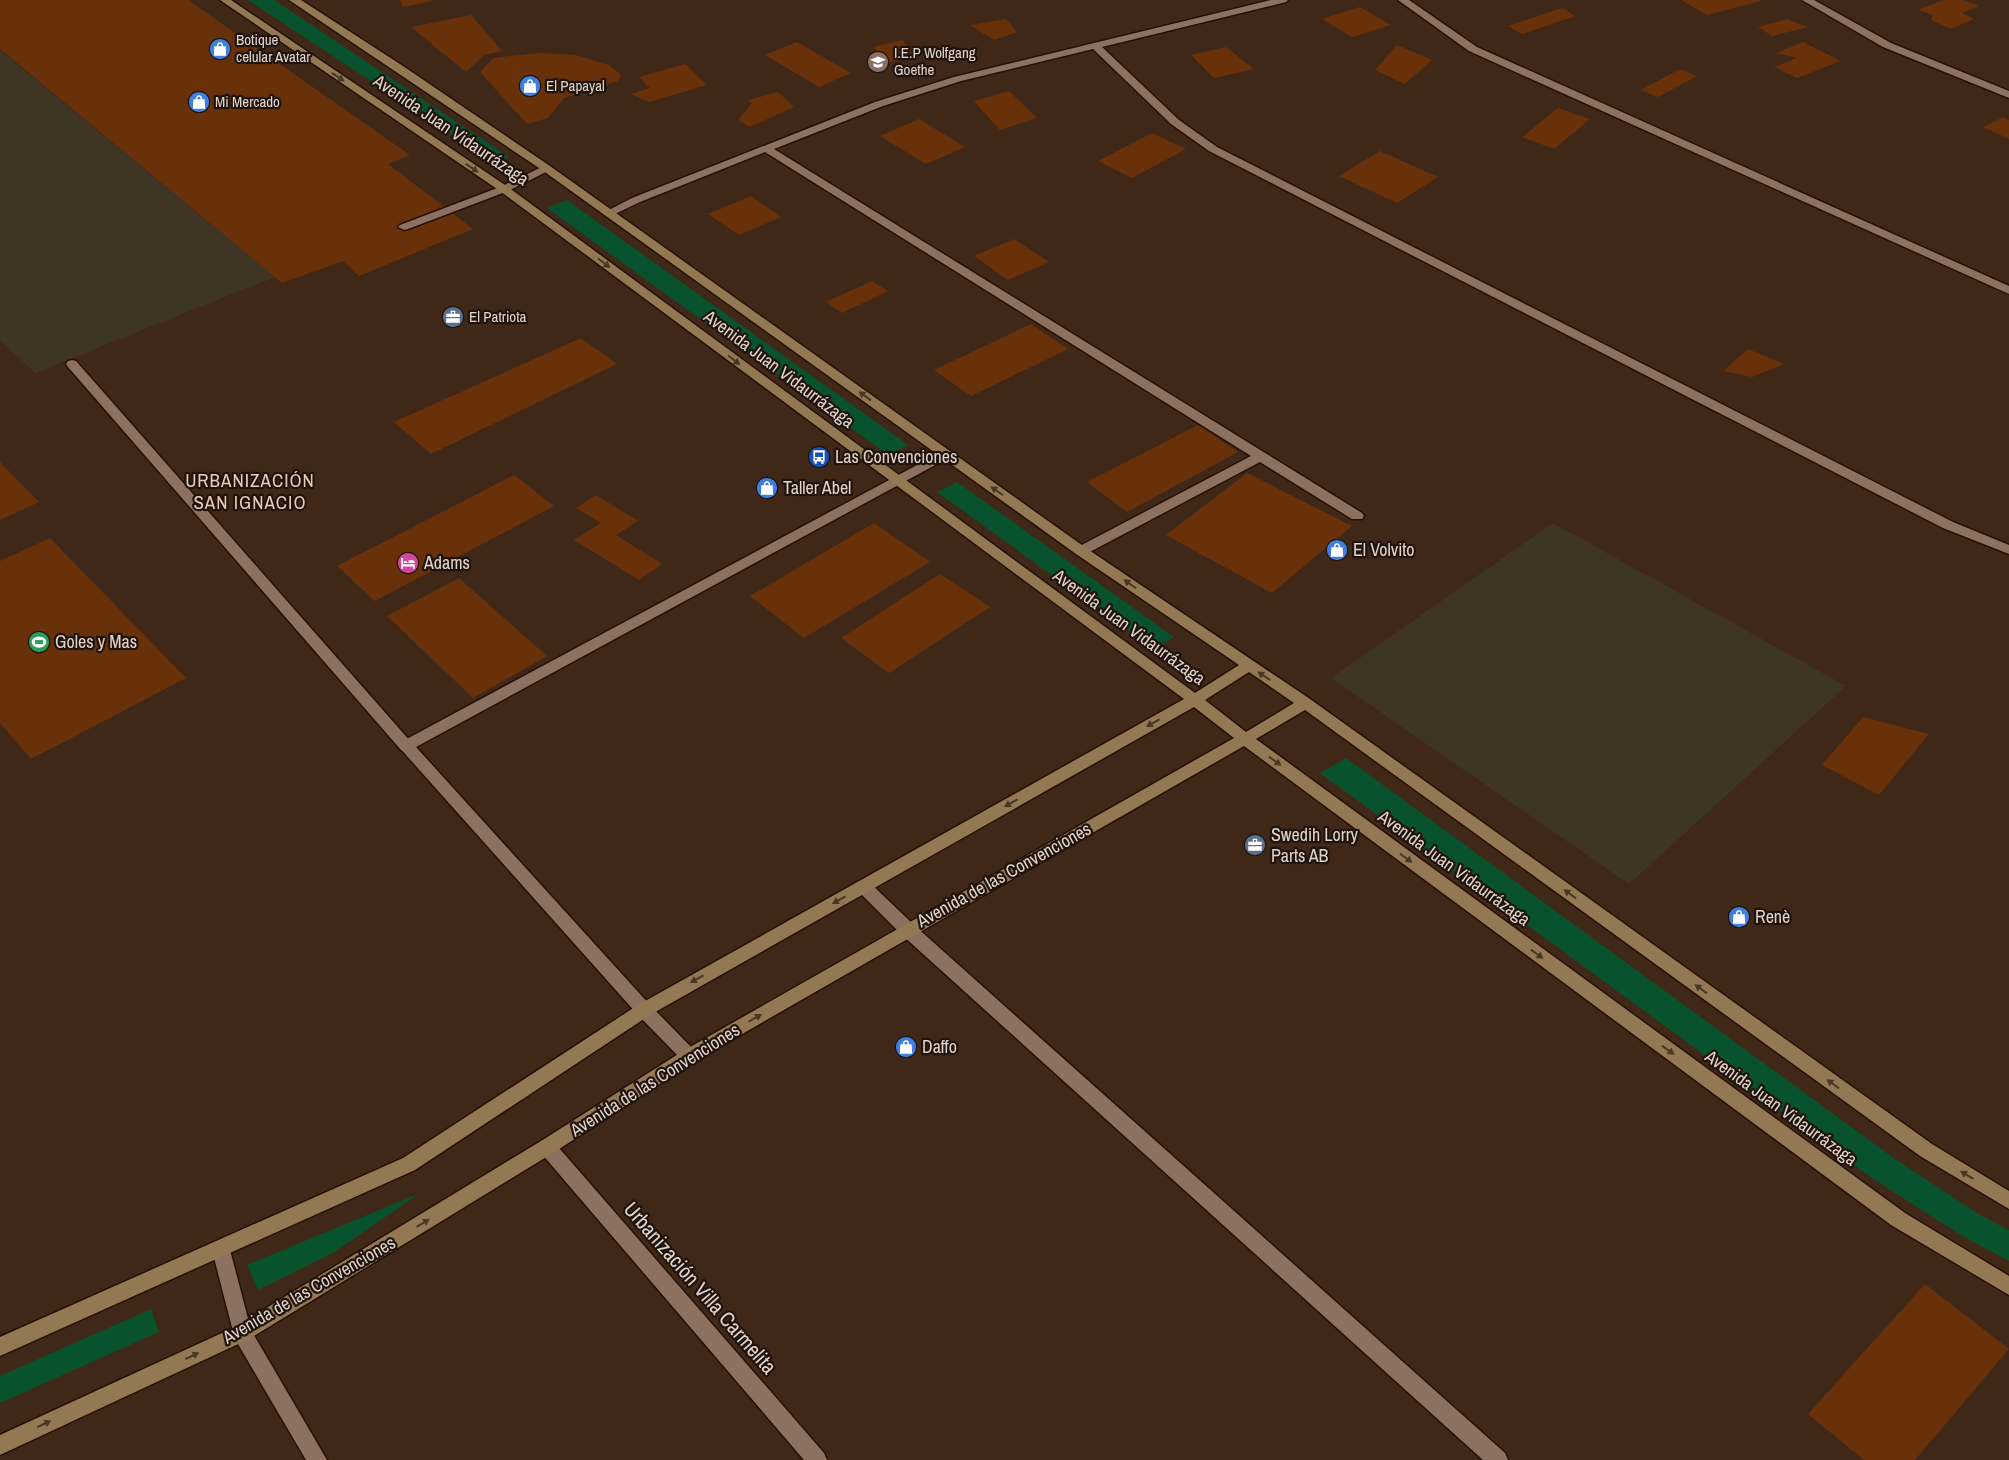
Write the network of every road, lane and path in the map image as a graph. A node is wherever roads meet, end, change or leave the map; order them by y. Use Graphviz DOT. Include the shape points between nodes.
graph roads {
  1 [pos="225,0"];
  2 [pos="294,0"];
  3 [pos="1283,0"];
  4 [pos="1403,0"];
  5 [pos="1807,0"];
  6 [pos="1095,46"];
  7 [pos="2009,96"];
  8 [pos="766,148"];
  9 [pos="546,168"];
  10 [pos="504,189"];
  11 [pos="609,213"];
  12 [pos="404,227"];
  13 [pos="2009,290"];
  14 [pos="72,364"];
  15 [pos="945,454"];
  16 [pos="1261,456"];
  17 [pos="898,481"];
  18 [pos="1357,516"];
  19 [pos="1081,550"];
  20 [pos="2009,550"];
  21 [pos="1248,666"];
  22 [pos="1195,700"];
  23 [pos="1305,703"];
  24 [pos="1245,739"];
  25 [pos="406,746"];
  26 [pos="862,886"];
  27 [pos="908,930"];
  28 [pos="644,1010"];
  29 [pos="689,1056"];
  30 [pos="547,1147"];
  31 [pos="2009,1200"];
  32 [pos="221,1250"];
  33 [pos="2009,1286"];
  34 [pos="242,1333"];
  35 [pos="0,1348"];
  36 [pos="0,1445"];
  37 [pos="317,1460"];
  38 [pos="817,1460"];
  39 [pos="1498,1460"];
  1 -- 10 [label="main road, Avenida Juan Vidaurrázaga, one-way"];
  2 -- 9 [label="main road, Avenida Juan Vidaurrázaga"];
  3 -- 6 [label="street"];
  4 -- 13 [label="street" via="1473,49"];
  5 -- 7 [label="street" via="1887,45"];
  6 -- 8 [label="street" via="958,79 896,98"];
  6 -- 20 [label="street" via="1175,122 1213,149 1948,525"];
  8 -- 11 [label="street"];
  8 -- 16 [label="street"];
  9 -- 10 [label="street"];
  9 -- 11 [label="main road, Avenida Juan Vidaurrázaga"];
  10 -- 12 [label="street"];
  10 -- 17 [label="main road, Avenida Juan Vidaurrázaga, one-way"];
  15 -- 11 [label="main road, Avenida Juan Vidaurrázaga, one-way"];
  14 -- 25 [label="street"];
  15 -- 17 [label="street"];
  19 -- 15 [label="main road, Avenida Juan Vidaurrázaga, one-way"];
  16 -- 18 [label="street"];
  16 -- 19 [label="street"];
  17 -- 22 [label="main road, Avenida Juan Vidaurrázaga"];
  17 -- 25 [label="street"];
  21 -- 19 [label="main road, Avenida Juan Vidaurrázaga, one-way"];
  21 -- 22 [label="main road"];
  23 -- 21 [label="main road, Avenida Juan Vidaurrázaga, one-way"];
  22 -- 24 [label="main road, Avenida Juan Vidaurrázaga"];
  22 -- 26 [label="main road, one-way"];
  23 -- 24 [label="main road, Avenida de las Convenciones"];
  31 -- 23 [label="main road, Avenida Juan Vidaurrázaga, one-way" via="1926,1150"];
  24 -- 27 [label="main road, Avenida de las Convenciones"];
  24 -- 33 [label="main road, Avenida Juan Vidaurrázaga, one-way" via="1898,1219"];
  25 -- 28 [label="street"];
  26 -- 27 [label="street"];
  26 -- 28 [label="main road, one-way"];
  29 -- 27 [label="main road, Avenida de las Convenciones, one-way"];
  27 -- 39 [label="street"];
  28 -- 29 [label="street"];
  28 -- 32 [label="main road" via="410,1164"];
  29 -- 30 [label="main road, Avenida de las Convenciones"];
  34 -- 30 [label="main road, Avenida de las Convenciones, one-way"];
  30 -- 38 [label="street, Urbanización Villa Carmelita"];
  32 -- 34 [label="street"];
  32 -- 35 [label="main road"];
  36 -- 34 [label="main road, Avenida de las Convenciones, one-way"];
  34 -- 37 [label="street"];
}
